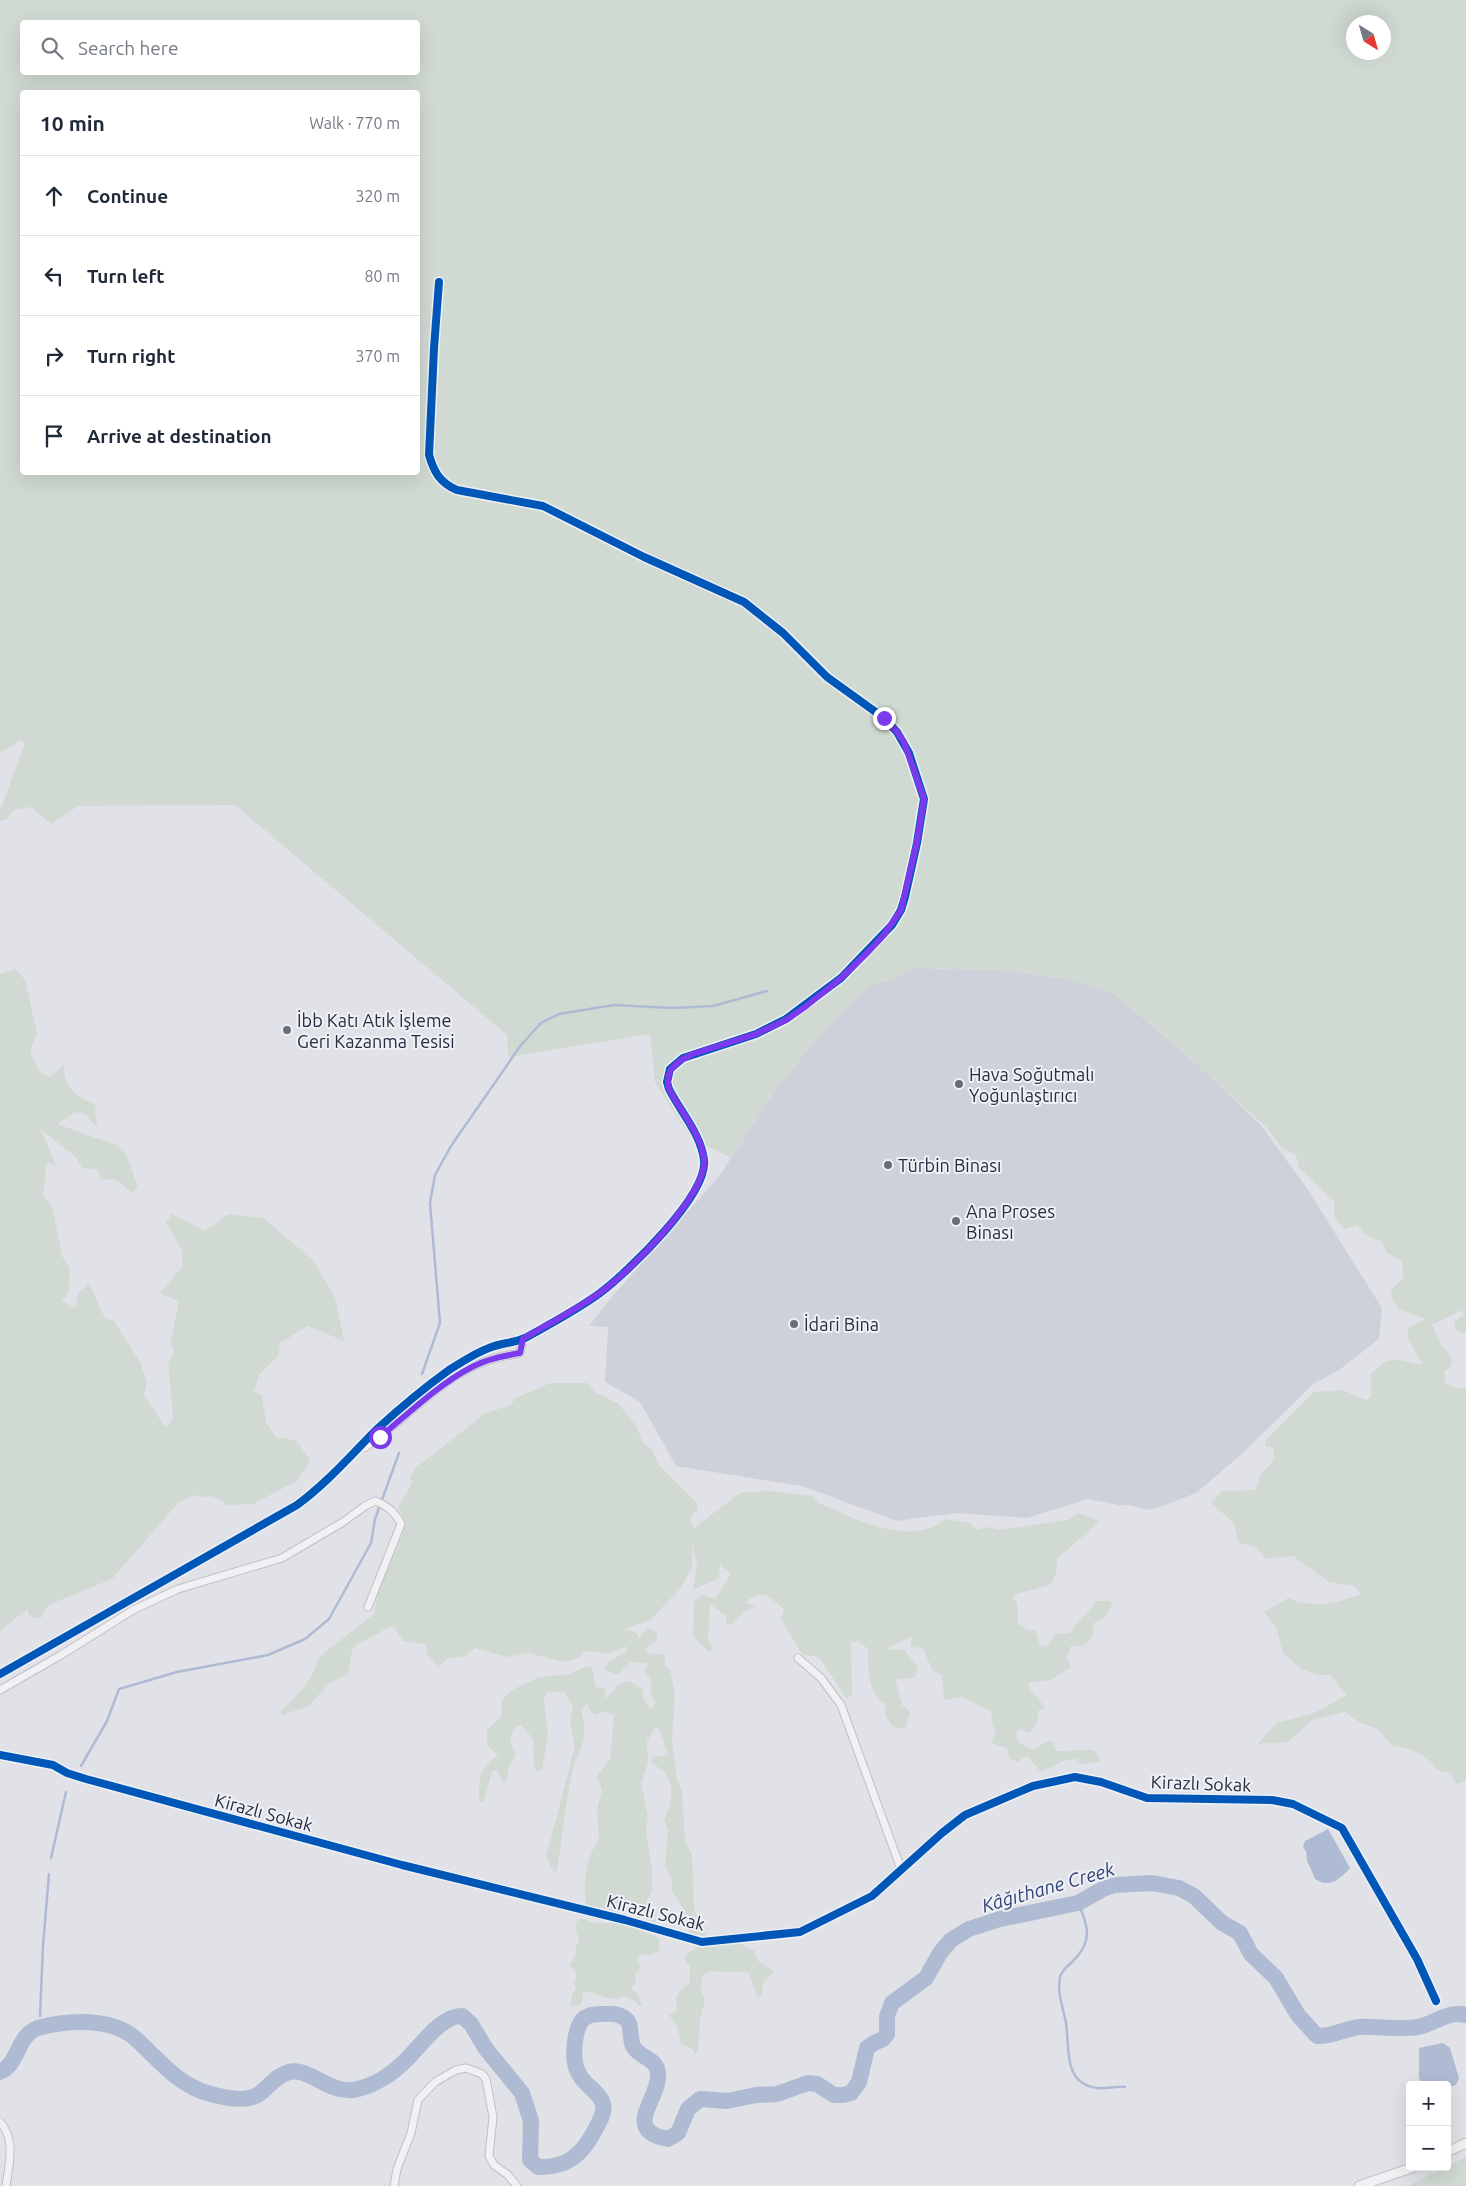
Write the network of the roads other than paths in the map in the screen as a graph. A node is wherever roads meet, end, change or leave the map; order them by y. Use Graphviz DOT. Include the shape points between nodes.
graph roads {
  1 [pos="440,282"];
  2 [pos="523,1339"];
  3 [pos="352,1456"];
  4 [pos="368,1608"];
  5 [pos="798,1658"];
  6 [pos="0,1674"];
  7 [pos="0,1690"];
  8 [pos="0,1755"];
  9 [pos="901,1869"];
  10 [pos="1436,2001"];
  11 [pos="0,2122"];
  12 [pos="1466,2142"];
  13 [pos="1451,2150"];
  14 [pos="1406,2170"];
  15 [pos="6,2186"];
  16 [pos="394,2186"];
  17 [pos="517,2186"];
  18 [pos="1359,2186"];
  1 -- 2 [label="street" via="429,455 439,478 457,490 543,506 744,602 783,632 827,677 892,726 906,748 924,799 905,898 901,910 883,936 841,978 786,1020 756,1034 683,1058 670,1069 669,1089 701,1147 704,1159 701,1179 694,1193 640,1258 615,1282"];
  2 -- 3 [label="street" via="489,1348 455,1366 383,1424"];
  2 -- 3 [label="street" via="520,1353 492,1359 460,1375"];
  3 -- 6 [label="street" via="297,1505"];
  4 -- 7 [label="street" via="401,1524 386,1505 375,1501 282,1558 178,1589 133,1610"];
  5 -- 9 [label="street" via="821,1678 841,1704"];
  8 -- 9 [label="street, Kirazlı Sokak" via="53,1765 86,1779 702,1942 800,1932 872,1896"];
  9 -- 10 [label="street, Kirazlı Sokak" via="965,1815 1033,1786 1075,1777 1147,1798 1272,1800 1293,1804 1342,1828 1417,1959"];
  11 -- 15 [label="street" via="6,2128 11,2147"];
  12 -- 13 [label="street"];
  14 -- 18 [label="street"];
  16 -- 17 [label="street" via="418,2100 435,2082 451,2072 466,2068 486,2079 493,2117 489,2156"];
}
